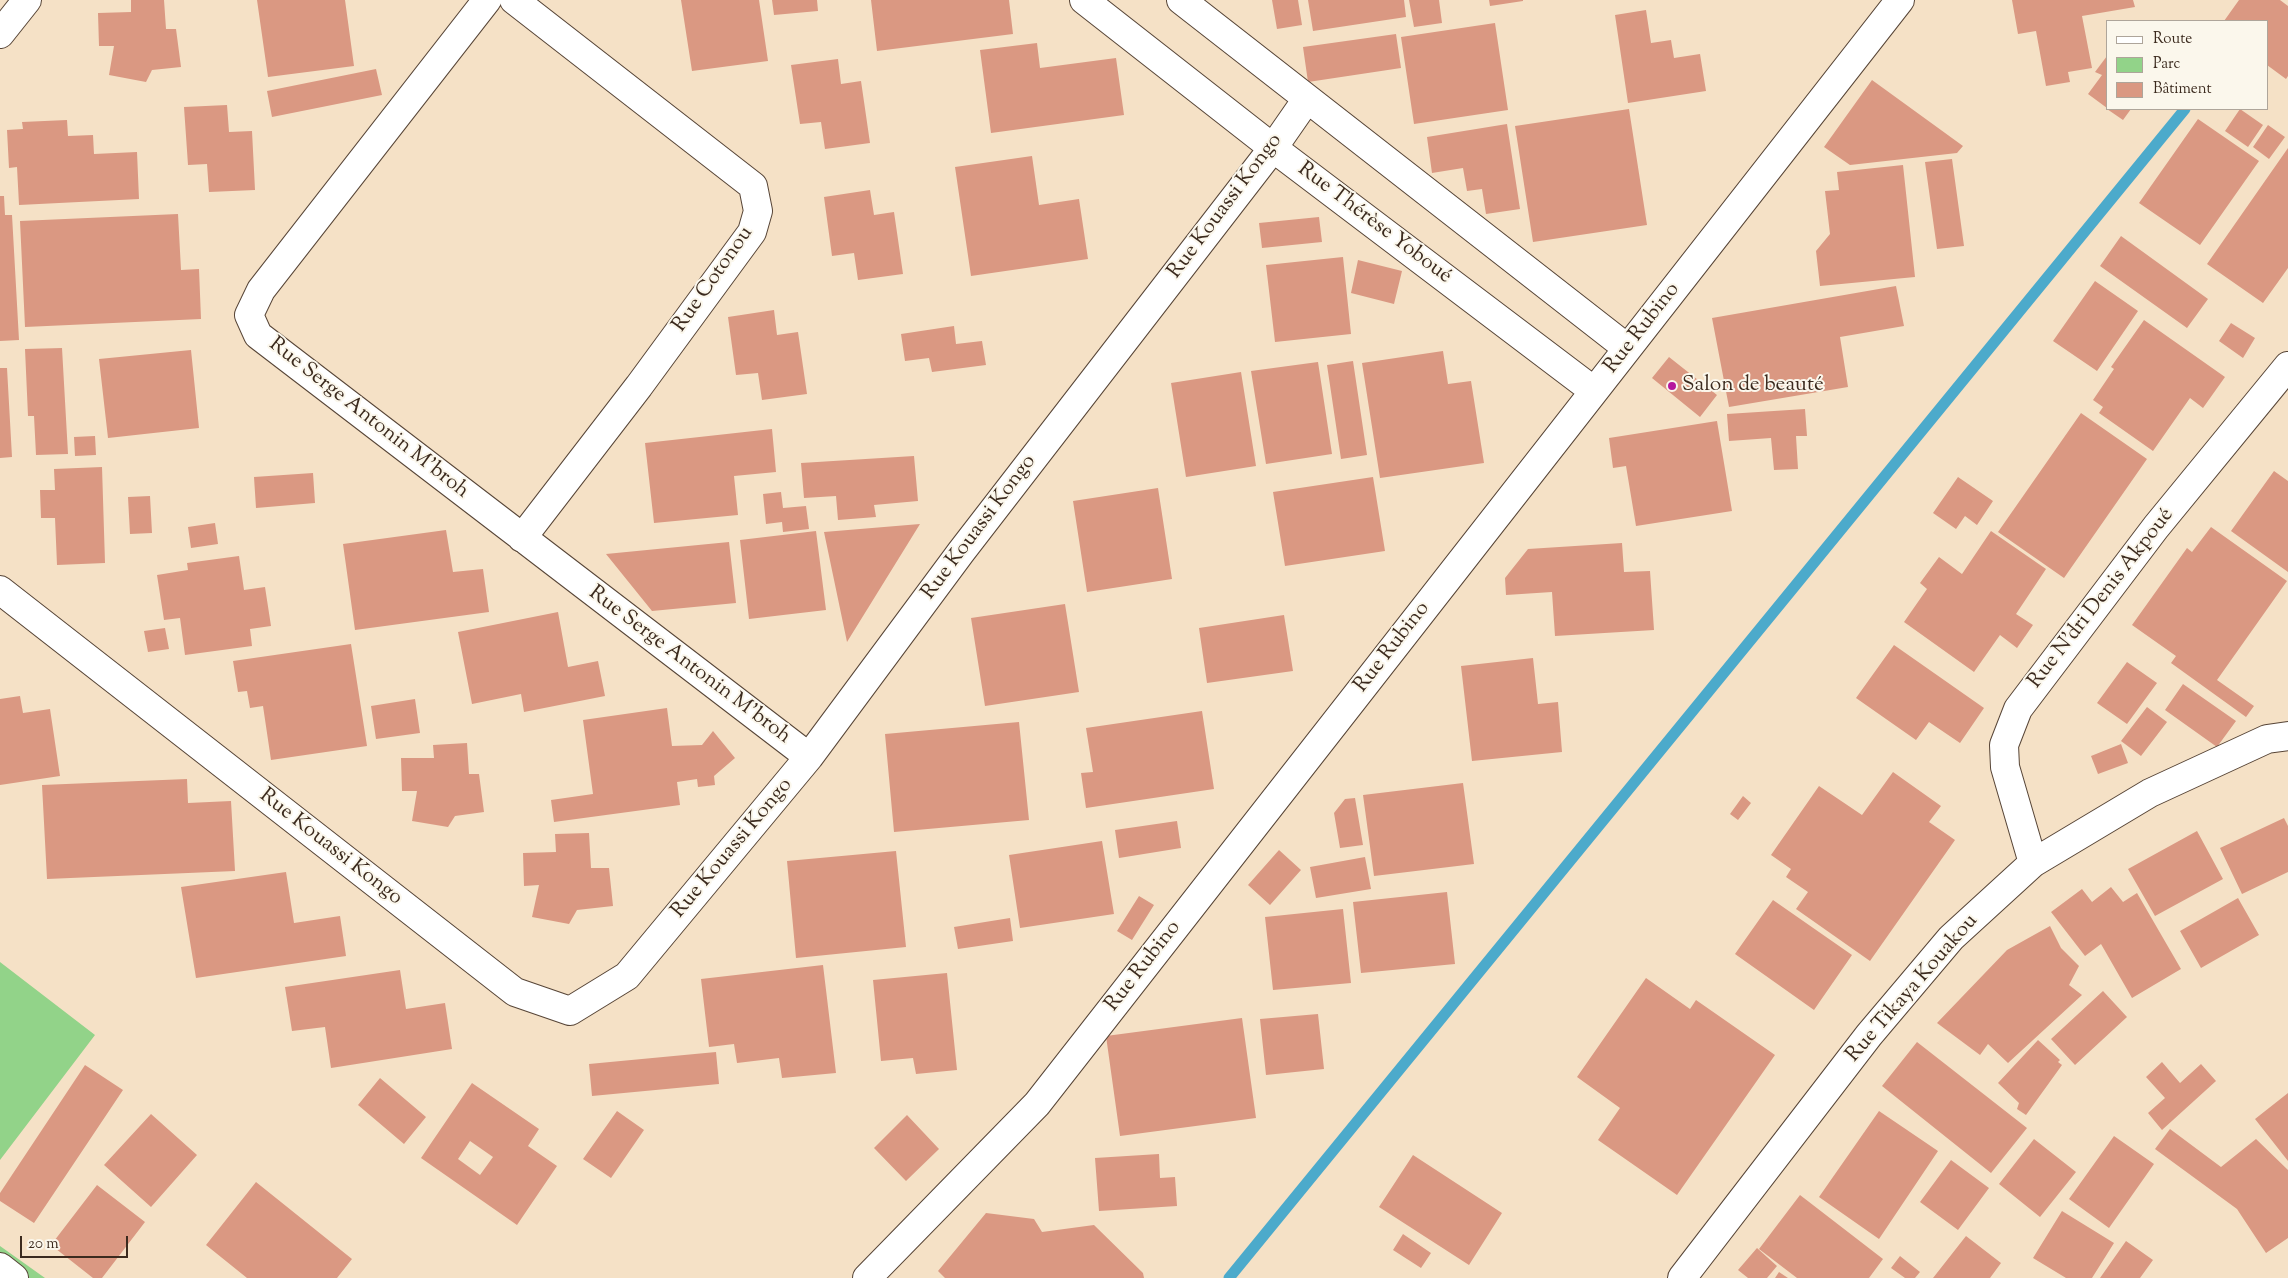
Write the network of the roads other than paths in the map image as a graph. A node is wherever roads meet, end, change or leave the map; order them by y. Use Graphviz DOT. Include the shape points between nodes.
graph roads {
  1 [pos="27,0"];
  2 [pos="487,0"];
  3 [pos="514,0"];
  4 [pos="1084,0"];
  5 [pos="1181,0"];
  6 [pos="1900,0"];
  7 [pos="0,34"];
  8 [pos="1307,99"];
  9 [pos="1273,148"];
  10 [pos="1627,348"];
  11 [pos="2288,366"];
  12 [pos="1594,391"];
  13 [pos="522,538"];
  14 [pos="0,590"];
  15 [pos="2288,736"];
  16 [pos="809,757"];
  17 [pos="2033,863"];
  18 [pos="0,1267"];
  19 [pos="14,1278"];
  20 [pos="867,1278"];
  21 [pos="1682,1278"];
  1 -- 7 [label="street"];
  2 -- 13 [label="street, Rue Serge Antonin M'broh" via="261,290 249,315 258,335"];
  3 -- 13 [label="street, Rue Cotonou" via="753,186 758,211 752,232"];
  4 -- 9 [label="street, Rue Thérèse Yoboué"];
  5 -- 8 [label="street"];
  6 -- 10 [label="street, Rue Rubino"];
  8 -- 9 [label="street, Rue Kouassi Kongo"];
  8 -- 10 [label="street"];
  9 -- 12 [label="street, Rue Thérèse Yoboué"];
  9 -- 16 [label="street, Rue Kouassi Kongo" via="961,552"];
  10 -- 12 [label="street, Rue Rubino"];
  11 -- 17 [label="street, Rue N'dri Denis Akpoué" via="2156,527 2018,709 2004,745 2005,767"];
  12 -- 20 [label="street, Rue Rubino" via="1037,1104"];
  13 -- 16 [label="street, Rue Serge Antonin M'broh"];
  14 -- 16 [label="street, Rue Kouassi Kongo" via="515,992 570,1011 627,976"];
  15 -- 17 [label="street, Rue Tikaya Kouakou" via="2267,739 2150,793"];
  17 -- 21 [label="street, Rue Tikaya Kouakou" via="1951,938 1869,1035"];
  18 -- 19 [label="street"];
}
